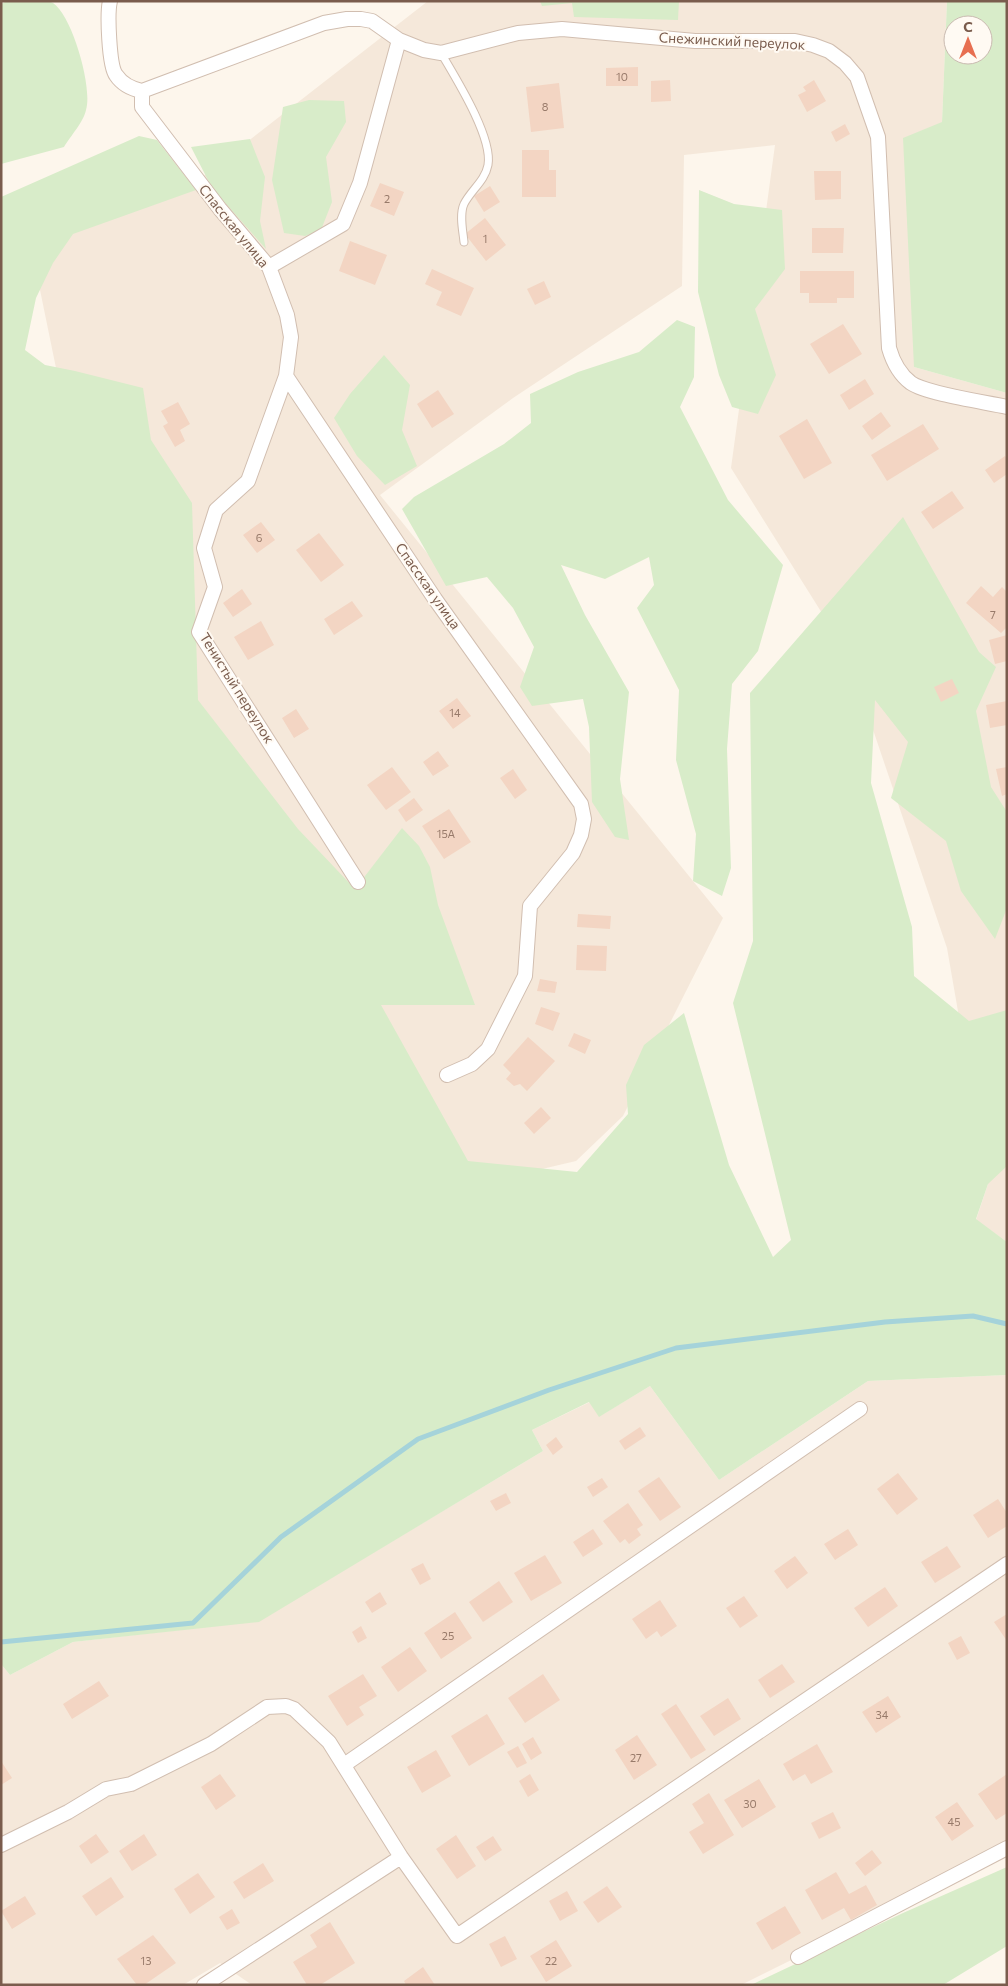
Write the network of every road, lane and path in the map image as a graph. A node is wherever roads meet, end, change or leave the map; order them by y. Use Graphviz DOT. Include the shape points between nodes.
graph roads {
  1 [pos="110,1"];
  2 [pos="399,40"];
  3 [pos="441,53"];
  4 [pos="142,91"];
  5 [pos="464,242"];
  6 [pos="269,267"];
  7 [pos="286,376"];
  8 [pos="1007,407"];
  9 [pos="358,882"];
  10 [pos="447,1075"];
  11 [pos="860,1409"];
  12 [pos="1007,1564"];
  13 [pos="344,1765"];
  14 [pos="1,1845"];
  15 [pos="1007,1848"];
  16 [pos="401,1857"];
  17 [pos="798,1957"];
  18 [pos="204,1985"];
  1 -- 4 [label="street" via="108,30 114,74 125,85"];
  2 -- 3 [label="street"];
  2 -- 4 [label="street" via="372,21 361,18 339,20"];
  2 -- 6 [label="street" via="360,184 343,224"];
  3 -- 5 [label="lane" via="472,107 487,151 484,177 462,212"];
  3 -- 8 [label="street, Снежинский переулок" via="518,32 562,29 695,41 795,41 829,50 857,77 878,137 892,362 912,384"];
  4 -- 6 [label="street, Спасская улица" via="142,108"];
  6 -- 7 [label="street, Спасская улица" via="287,315 291,337"];
  7 -- 9 [label="street, Тенистый переулок" via="248,481 216,510 204,548 214,587 199,632"];
  7 -- 10 [label="street, Спасская улица" via="435,599 584,812 581,835 573,853 530,906 524,976 488,1049 472,1064"];
  11 -- 13 [label="street"];
  12 -- 16 [label="street" via="457,1936"];
  13 -- 14 [label="street" via="329,1742 294,1709 280,1705 267,1707 211,1744 131,1784 106,1789"];
  13 -- 16 [label="street"];
  15 -- 17 [label="street"];
  16 -- 18 [label="street"];
}
